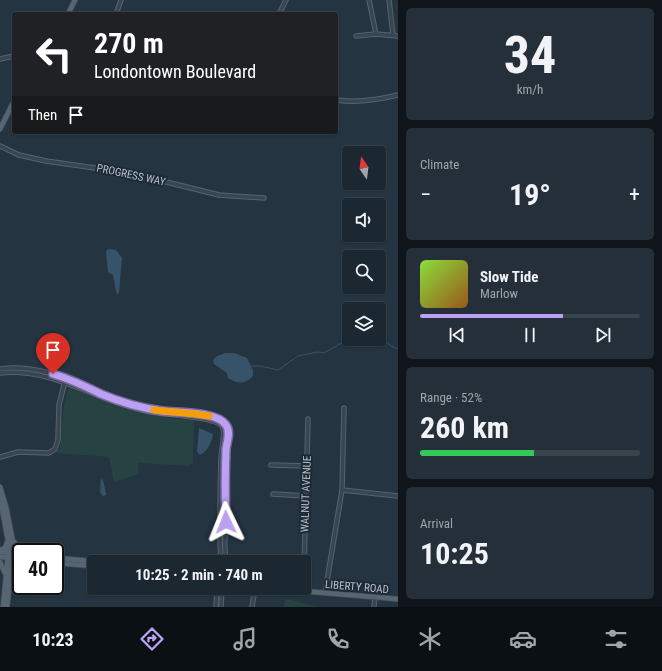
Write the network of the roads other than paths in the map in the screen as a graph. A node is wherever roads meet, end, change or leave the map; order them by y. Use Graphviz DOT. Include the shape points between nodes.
graph roads {
  1 [pos="75,0"];
  2 [pos="122,0"];
  3 [pos="286,0"];
  4 [pos="369,0"];
  5 [pos="389,0"];
  6 [pos="69,12"];
  7 [pos="117,12"];
  8 [pos="280,12"];
  9 [pos="376,34"];
  10 [pos="393,35"];
  11 [pos="356,36"];
  12 [pos="398,36"];
  13 [pos="12,56"];
  14 [pos="0,59"];
  15 [pos="398,95"];
  16 [pos="338,100"];
  17 [pos="12,105"];
  18 [pos="0,129"];
  19 [pos="0,146"];
  20 [pos="264,198"];
  21 [pos="0,369"];
  22 [pos="0,373"];
  23 [pos="65,380"];
  24 [pos="344,408"];
  25 [pos="210,418"];
  26 [pos="308,419"];
  27 [pos="0,457"];
  28 [pos="271,465"];
  29 [pos="307,466"];
  30 [pos="0,489"];
  31 [pos="342,490"];
  32 [pos="273,494"];
  33 [pos="306,496"];
  34 [pos="398,496"];
  35 [pos="8,538"];
  36 [pos="13,541"];
  37 [pos="0,551"];
  38 [pos="11,555"];
  39 [pos="220,555"];
  40 [pos="225,555"];
  41 [pos="304,555"];
  42 [pos="0,557"];
  43 [pos="64,559"];
  44 [pos="87,561"];
  45 [pos="0,562"];
  46 [pos="64,564"];
  47 [pos="87,565"];
  48 [pos="6,576"];
  49 [pos="2,591"];
  50 [pos="311,591"];
  51 [pos="325,593"];
  52 [pos="217,595"];
  53 [pos="222,595"];
  54 [pos="254,595"];
  55 [pos="375,598"];
  56 [pos="398,599"];
  57 [pos="4,607"];
  58 [pos="7,607"];
  59 [pos="216,607"];
  60 [pos="221,607"];
  61 [pos="252,607"];
  62 [pos="374,607"];
  1 -- 6 [label="main road"];
  2 -- 7 [label="street"];
  3 -- 8 [label="street"];
  4 -- 9 [label="street"];
  5 -- 10 [label="street"];
  9 -- 10 [label="street"];
  9 -- 11 [label="street"];
  10 -- 12 [label="street"];
  13 -- 14 [label="street"];
  15 -- 16 [label="street" via="356,102"];
  17 -- 18 [label="main road"];
  19 -- 20 [label="street, PROGRESS WAY" via="19,155 46,161 130,173 219,195"];
  21 -- 23 [label="street" via="30,369"];
  22 -- 23 [label="street" via="13,372"];
  23 -- 25 [label="street" via="135,406"];
  23 -- 27 [label="street" via="59,405 58,440 55,449 49,453 18,452"];
  24 -- 31 [label="street"];
  25 -- 39 [label="street" via="219,423 224,430 221,452"];
  25 -- 40 [label="street" via="223,421 228,429 224,493"];
  26 -- 29 [label="street, WALNUT AVENUE"];
  28 -- 29 [label="street"];
  29 -- 33 [label="street, WALNUT AVENUE"];
  30 -- 35 [label="main road"];
  30 -- 36 [label="main road"];
  31 -- 34 [label="street"];
  31 -- 51 [label="street"];
  32 -- 33 [label="street"];
  33 -- 41 [label="street, WALNUT AVENUE"];
  35 -- 37 [label="main road"];
  35 -- 38 [label="main road"];
  36 -- 38 [label="main road"];
  37 -- 38 [label="main road"];
  38 -- 42 [label="main road"];
  38 -- 48 [label="main road"];
  38 -- 58 [label="main road"];
  43 -- 44 [label="main road"];
  45 -- 48 [label="main road"];
  46 -- 47 [label="main road"];
  48 -- 49 [label="main road"];
  49 -- 57 [label="main road"];
  50 -- 51 [label="main road, LIBERTY ROAD"];
  51 -- 55 [label="main road, LIBERTY ROAD"];
  52 -- 59 [label="street"];
  53 -- 60 [label="street"];
  54 -- 61 [label="street"];
  55 -- 56 [label="main road, LIBERTY ROAD"];
  55 -- 62 [label="street"];
}
